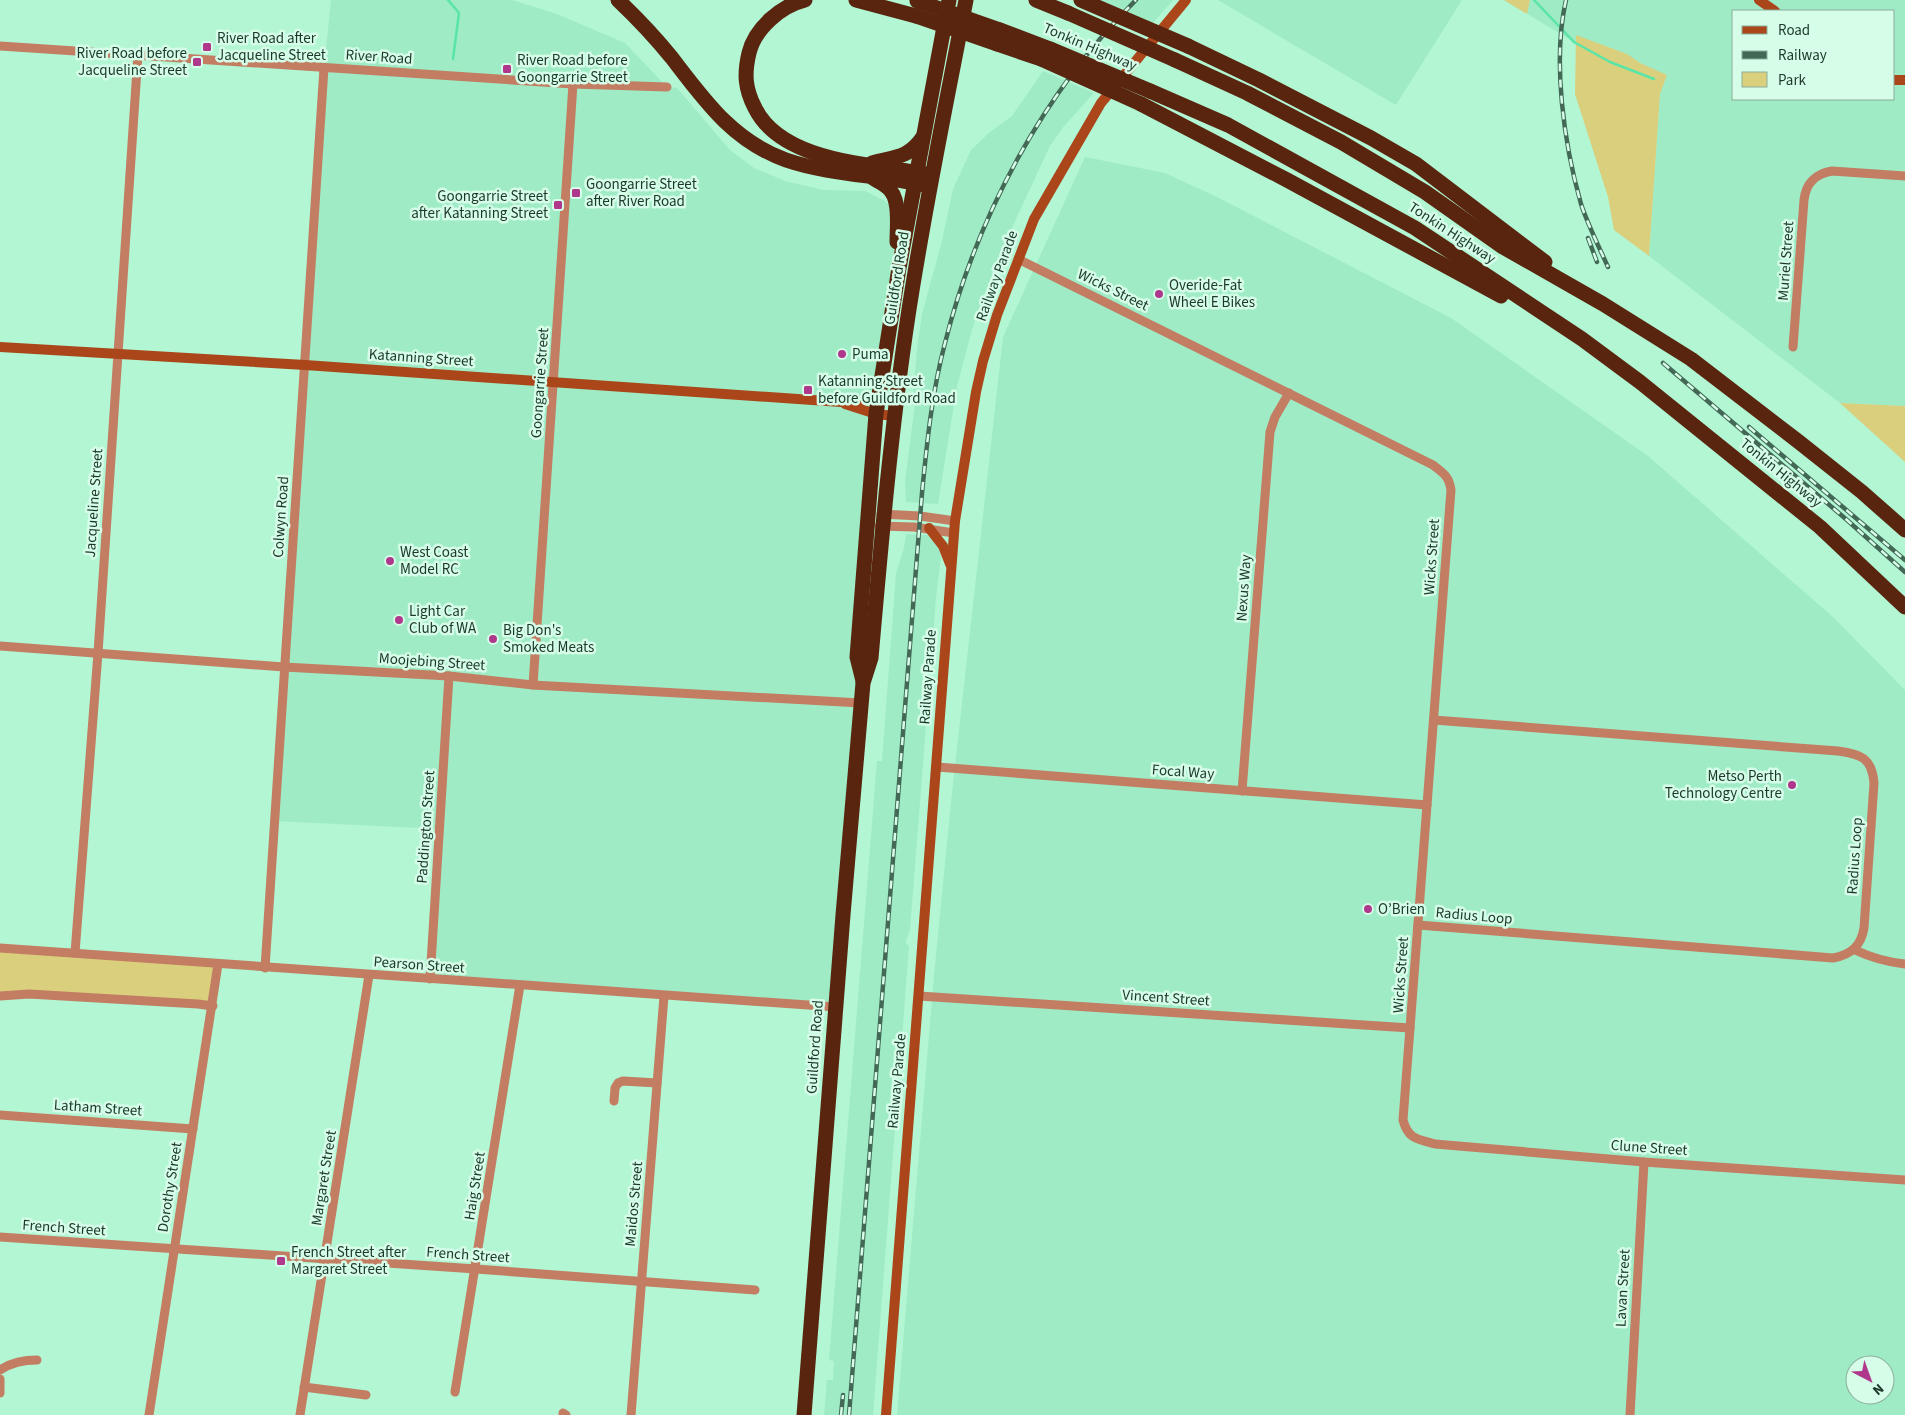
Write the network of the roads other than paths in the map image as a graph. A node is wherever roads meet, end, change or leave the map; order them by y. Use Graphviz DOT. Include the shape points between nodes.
graph roads {
  1 [pos="618,0"];
  2 [pos="805,0"];
  3 [pos="856,0"];
  4 [pos="949,0"];
  5 [pos="966,0"];
  6 [pos="1036,0"];
  7 [pos="1081,0"];
  8 [pos="1186,0"];
  9 [pos="1758,0"];
  10 [pos="915,6"];
  11 [pos="1773,10"];
  12 [pos="0,46"];
  13 [pos="138,54"];
  14 [pos="1045,54"];
  15 [pos="324,68"];
  16 [pos="573,84"];
  17 [pos="667,87"];
  18 [pos="924,135"];
  19 [pos="865,170"];
  20 [pos="1905,176"];
  21 [pos="916,178"];
  22 [pos="932,181"];
  23 [pos="1018,259"];
  24 [pos="899,268"];
  25 [pos="1599,302"];
  26 [pos="1582,339"];
  27 [pos="0,347"];
  28 [pos="1793,347"];
  29 [pos="118,355"];
  30 [pos="306,365"];
  31 [pos="554,382"];
  32 [pos="1289,393"];
  33 [pos="878,398"];
  34 [pos="897,400"];
  35 [pos="841,402"];
  36 [pos="876,414"];
  37 [pos="894,416"];
  38 [pos="867,520"];
  39 [pos="884,520"];
  40 [pos="955,521"];
  41 [pos="929,528"];
  42 [pos="1905,530"];
  43 [pos="954,533"];
  44 [pos="952,568"];
  45 [pos="1905,607"];
  46 [pos="0,646"];
  47 [pos="98,653"];
  48 [pos="284,667"];
  49 [pos="450,676"];
  50 [pos="863,683"];
  51 [pos="533,685"];
  52 [pos="862,703"];
  53 [pos="1434,720"];
  54 [pos="936,767"];
  55 [pos="1242,791"];
  56 [pos="1426,805"];
  57 [pos="1418,925"];
  58 [pos="0,948"];
  59 [pos="1855,950"];
  60 [pos="75,953"];
  61 [pos="218,964"];
  62 [pos="1905,964"];
  63 [pos="265,968"];
  64 [pos="369,975"];
  65 [pos="430,979"];
  66 [pos="520,985"];
  67 [pos="0,996"];
  68 [pos="664,996"];
  69 [pos="919,996"];
  70 [pos="213,1006"];
  71 [pos="836,1007"];
  72 [pos="1410,1028"];
  73 [pos="657,1083"];
  74 [pos="614,1101"];
  75 [pos="0,1115"];
  76 [pos="1403,1120"];
  77 [pos="193,1129"];
  78 [pos="1644,1162"];
  79 [pos="1905,1180"];
  80 [pos="0,1237"];
  81 [pos="174,1250"];
  82 [pos="324,1259"];
  83 [pos="476,1269"];
  84 [pos="641,1282"];
  85 [pos="755,1290"];
  86 [pos="37,1360"];
  87 [pos="0,1370"];
  88 [pos="0,1379"];
  89 [pos="304,1387"];
  90 [pos="456,1392"];
  91 [pos="0,1393"];
  92 [pos="366,1395"];
  93 [pos="149,1415"];
  94 [pos="300,1415"];
  95 [pos="631,1415"];
  96 [pos="804,1415"];
  97 [pos="886,1415"];
  98 [pos="1630,1415"];
  1 -- 19 [label="highway" via="639,20 710,108 735,132 764,151 809,167"];
  2 -- 19 [label="highway" via="782,9 757,36 746,64 748,94 758,115 786,142"];
  3 -- 10 [label="highway, Tonkin Highway"];
  4 -- 18 [label="highway, Guildford Road"];
  5 -- 22 [label="highway, Guildford Road"];
  6 -- 25 [label="highway, Tonkin Highway, bridge" via="1247,93 1341,142 1425,192 1503,247"];
  7 -- 25 [label="highway, bridge" via="1259,80 1416,164"];
  8 -- 23 [label="street, Railway Parade" via="1101,103 1034,219"];
  9 -- 11 [label="street"];
  10 -- 14 [label="highway, Tonkin Highway, bridge"];
  12 -- 13 [label="street, River Road"];
  13 -- 15 [label="street, River Road"];
  13 -- 29 [label="street, Jacqueline Street"];
  14 -- 26 [label="highway, bridge"];
  14 -- 26 [label="highway, Tonkin Highway, bridge" via="1150,91 1228,125 1415,228"];
  15 -- 16 [label="street, River Road"];
  15 -- 30 [label="street, Colwyn Road"];
  16 -- 17 [label="street, River Road"];
  16 -- 31 [label="street, Goongarrie Street"];
  18 -- 19 [label="highway" via="916,148 906,154"];
  18 -- 21 [label="highway, Guildford Road"];
  19 -- 21 [label="highway"];
  19 -- 24 [label="highway" via="893,194"];
  20 -- 28 [label="street, Muriel Street" via="1832,171 1812,179 1804,200"];
  21 -- 22 [label="highway"];
  21 -- 24 [label="highway, Guildford Road"];
  22 -- 34 [label="highway, Guildford Road" via="908,315"];
  23 -- 32 [label="street, Wicks Street"];
  23 -- 40 [label="street, Railway Parade" via="997,315 976,392"];
  24 -- 33 [label="highway, Guildford Road"];
  25 -- 42 [label="highway, Tonkin Highway" via="1691,359 1862,492"];
  26 -- 45 [label="highway, Tonkin Highway" via="1656,394 1820,527"];
  27 -- 29 [label="street, Katanning Street"];
  29 -- 30 [label="street, Katanning Street"];
  29 -- 47 [label="street, Jacqueline Street"];
  30 -- 31 [label="street, Katanning Street"];
  30 -- 48 [label="street, Colwyn Road"];
  31 -- 35 [label="street, Katanning Street"];
  31 -- 51 [label="street, Goongarrie Street"];
  32 -- 53 [label="street, Wicks Street" via="1433,465 1450,480"];
  32 -- 55 [label="street, Nexus Way" via="1274,417 1270,432"];
  33 -- 34 [label="street, Katanning Street"];
  33 -- 35 [label="street, Katanning Street"];
  33 -- 36 [label="highway, Guildford Road"];
  34 -- 37 [label="highway, Guildford Road"];
  35 -- 36 [label="street, Katanning Street"];
  36 -- 37 [label="street, Katanning Street"];
  36 -- 38 [label="highway, Guildford Road"];
  37 -- 39 [label="highway, Guildford Road"];
  38 -- 39 [label="street"];
  38 -- 50 [label="highway, Guildford Road" via="857,657"];
  39 -- 40 [label="street" via="920,516"];
  39 -- 41 [label="street"];
  39 -- 50 [label="highway, Guildford Road" via="871,658"];
  40 -- 43 [label="street, Railway Parade"];
  41 -- 43 [label="street"];
  41 -- 44 [label="street"];
  43 -- 44 [label="street, Railway Parade"];
  44 -- 54 [label="street, Railway Parade"];
  46 -- 47 [label="street, Moojebing Street"];
  47 -- 48 [label="street, Moojebing Street"];
  47 -- 60 [label="street, Jacqueline Street"];
  48 -- 49 [label="street, Moojebing Street"];
  48 -- 63 [label="street, Colwyn Road"];
  49 -- 51 [label="street, Moojebing Street"];
  49 -- 65 [label="street, Paddington Street"];
  50 -- 52 [label="highway, Guildford Road"];
  51 -- 52 [label="street, Moojebing Street"];
  52 -- 71 [label="highway, Guildford Road"];
  53 -- 56 [label="street, Wicks Street"];
  53 -- 59 [label="street, Radius Loop" via="1838,751 1864,757 1871,768 1874,783 1863,937"];
  54 -- 55 [label="street, Focal Way"];
  54 -- 69 [label="street, Railway Parade"];
  55 -- 56 [label="street, Focal Way"];
  56 -- 57 [label="street, Wicks Street"];
  57 -- 59 [label="street, Radius Loop" via="1826,958"];
  57 -- 72 [label="street, Wicks Street"];
  58 -- 60 [label="street, Pearson Street"];
  59 -- 62 [label="street" via="1874,959"];
  60 -- 61 [label="street, Pearson Street"];
  61 -- 63 [label="street, Pearson Street"];
  61 -- 70 [label="street, Dorothy Street"];
  63 -- 64 [label="street, Pearson Street"];
  64 -- 65 [label="street, Pearson Street"];
  64 -- 82 [label="street, Margaret Street"];
  65 -- 66 [label="street, Pearson Street"];
  66 -- 68 [label="street, Pearson Street"];
  66 -- 83 [label="street, Haig Street"];
  67 -- 70 [label="street" via="29,994"];
  68 -- 71 [label="street, Pearson Street"];
  68 -- 73 [label="street, Maidos Street"];
  69 -- 72 [label="street, Vincent Street"];
  69 -- 97 [label="street, Railway Parade"];
  70 -- 77 [label="street, Dorothy Street"];
  71 -- 96 [label="highway, Guildford Road"];
  72 -- 76 [label="street, Wicks Street"];
  73 -- 74 [label="street" via="618,1083"];
  73 -- 84 [label="street, Maidos Street"];
  75 -- 77 [label="street, Latham Street"];
  76 -- 78 [label="street, Clune Street" via="1410,1136 1435,1144"];
  77 -- 81 [label="street, Dorothy Street"];
  78 -- 79 [label="street, Clune Street"];
  78 -- 98 [label="street, Lavan Street"];
  80 -- 81 [label="street, French Street"];
  81 -- 82 [label="street, French Street"];
  81 -- 93 [label="street, Dorothy Street"];
  82 -- 83 [label="street, French Street"];
  82 -- 89 [label="street, Margaret Street"];
  83 -- 84 [label="street, French Street"];
  83 -- 90 [label="street, Haig Street"];
  84 -- 85 [label="street, French Street"];
  84 -- 95 [label="street, Maidos Street"];
  86 -- 87 [label="street" via="8,1364"];
  88 -- 91 [label="street"];
  89 -- 92 [label="street"];
  89 -- 94 [label="street, Margaret Street"];
}
